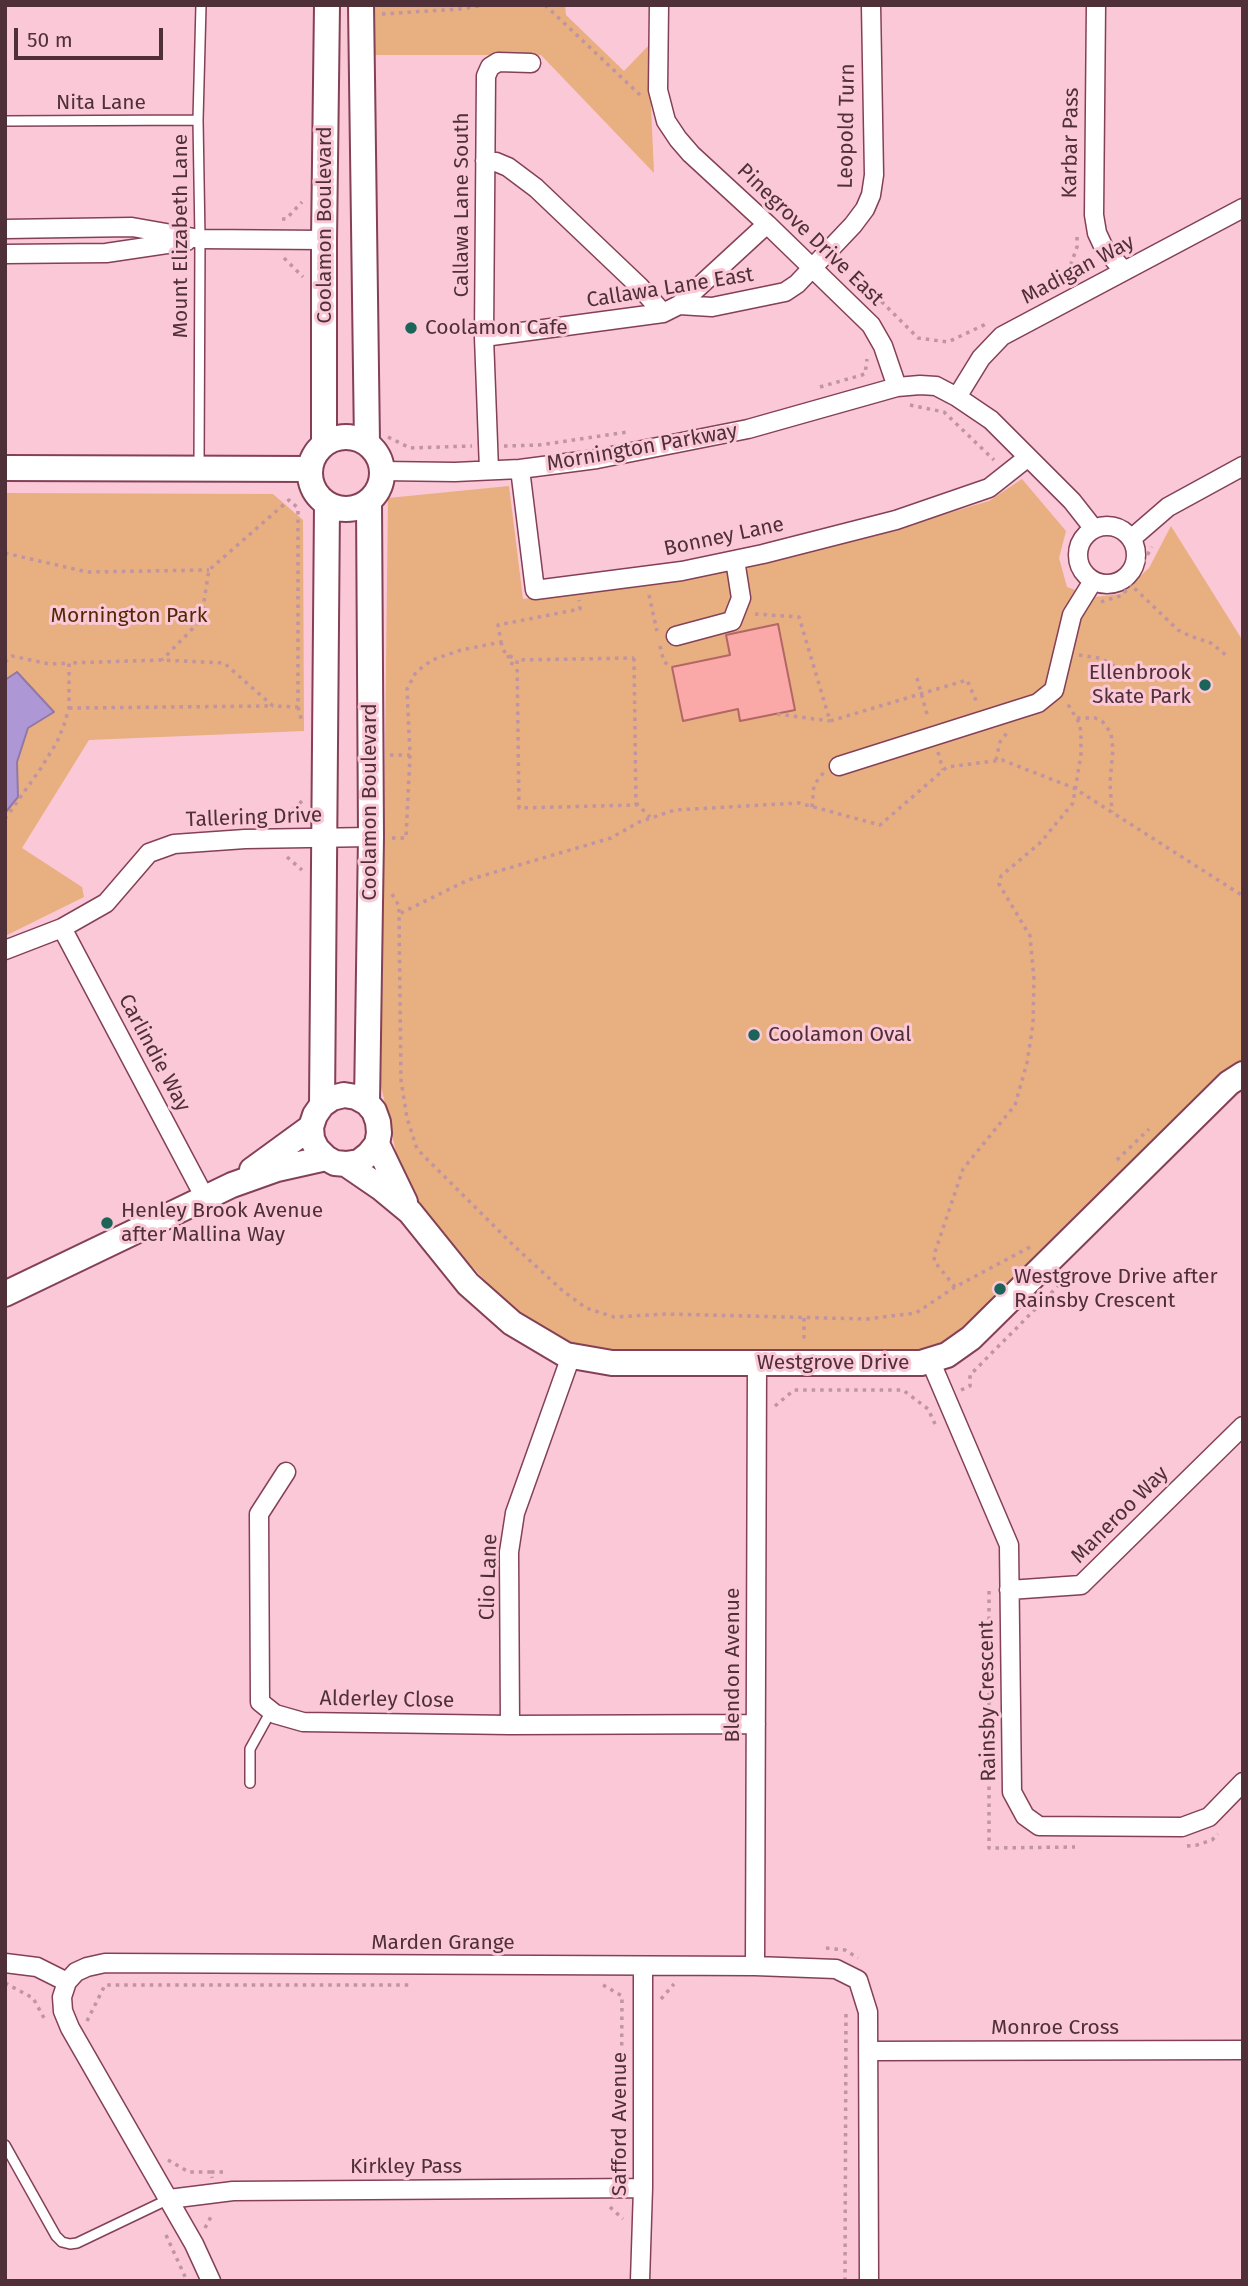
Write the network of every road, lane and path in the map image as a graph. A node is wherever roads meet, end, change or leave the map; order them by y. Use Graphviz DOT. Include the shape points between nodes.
graph roads {
  1 [pos="201,5"];
  2 [pos="327,5"];
  3 [pos="485,5"];
  4 [pos="545,5"];
  5 [pos="659,5"];
  6 [pos="871,5"];
  7 [pos="1096,5"];
  8 [pos="370,10"];
  9 [pos="531,63"];
  10 [pos="662,107"];
  11 [pos="198,120"];
  12 [pos="5,121"];
  13 [pos="485,161"];
  14 [pos="304,201"];
  15 [pos="1243,208"];
  16 [pos="767,224"];
  17 [pos="5,229"];
  18 [pos="1077,233"];
  19 [pos="1098,236"];
  20 [pos="201,239"];
  21 [pos="276,240"];
  22 [pos="324,240"];
  23 [pos="1077,247"];
  24 [pos="5,254"];
  25 [pos="811,268"];
  26 [pos="1124,271"];
  27 [pos="304,278"];
  28 [pos="1064,286"];
  29 [pos="679,305"];
  30 [pos="663,313"];
  31 [pos="863,317"];
  32 [pos="995,320"];
  33 [pos="484,337"];
  34 [pos="869,353"];
  35 [pos="864,374"];
  36 [pos="897,387"];
  37 [pos="812,390"];
  38 [pos="872,394"];
  39 [pos="957,397"];
  40 [pos="908,405"];
  41 [pos="630,432"];
  42 [pos="376,439"];
  43 [pos="324,444"];
  44 [pos="488,446"];
  45 [pos="1027,458"];
  46 [pos="1243,466"];
  47 [pos="198,467"];
  48 [pos="5,468"];
  49 [pos="310,470"];
  50 [pos="489,470"];
  51 [pos="520,470"];
  52 [pos="382,471"];
  53 [pos="1007,473"];
  54 [pos="369,501"];
  55 [pos="327,504"];
  56 [pos="1094,529"];
  57 [pos="1131,540"];
  58 [pos="1155,541"];
  59 [pos="5,552"];
  60 [pos="734,560"];
  61 [pos="209,570"];
  62 [pos="645,576"];
  63 [pos="1093,581"];
  64 [pos="1130,584"];
  65 [pos="577,585"];
  66 [pos="1097,603"];
  67 [pos="736,611"];
  68 [pos="676,636"];
  69 [pos="501,642"];
  70 [pos="1064,644"];
  71 [pos="1227,656"];
  72 [pos="162,660"];
  73 [pos="5,662"];
  74 [pos="69,663"];
  75 [pos="517,663"];
  76 [pos="672,667"];
  77 [pos="1116,667"];
  78 [pos="1054,690"];
  79 [pos="983,705"];
  80 [pos="273,706"];
  81 [pos="69,708"];
  82 [pos="777,714"];
  83 [pos="1077,718"];
  84 [pos="830,721"];
  85 [pos="1014,728"];
  86 [pos="388,754"];
  87 [pos="410,755"];
  88 [pos="996,760"];
  89 [pos="839,766"];
  90 [pos="1074,788"];
  91 [pos="636,803"];
  92 [pos="811,807"];
  93 [pos="1112,812"];
  94 [pos="651,818"];
  95 [pos="5,819"];
  96 [pos="324,837"];
  97 [pos="379,837"];
  98 [pos="1243,896"];
  99 [pos="62,928"];
  100 [pos="5,950"];
  101 [pos="1243,1074"];
  102 [pos="367,1103"];
  103 [pos="322,1105"];
  104 [pos="1152,1126"];
  105 [pos="311,1127"];
  106 [pos="377,1144"];
  107 [pos="336,1161"];
  108 [pos="1114,1163"];
  109 [pos="232,1185"];
  110 [pos="205,1198"];
  111 [pos="410,1212"];
  112 [pos="1032,1246"];
  113 [pos="955,1287"];
  114 [pos="5,1294"];
  115 [pos="571,1356"];
  116 [pos="930,1360"];
  117 [pos="757,1363"];
  118 [pos="1243,1426"];
  119 [pos="286,1472"];
  120 [pos="1009,1590"];
  121 [pos="271,1711"];
  122 [pos="756,1724"];
  123 [pos="510,1725"];
  124 [pos="1243,1782"];
  125 [pos="250,1783"];
  126 [pos="820,1948"];
  127 [pos="5,1963"];
  128 [pos="864,1963"];
  129 [pos="755,1966"];
  130 [pos="643,1967"];
  131 [pos="67,1982"];
  132 [pos="686,1984"];
  133 [pos="411,1985"];
  134 [pos="591,1985"];
  135 [pos="660,2001"];
  136 [pos="846,2009"];
  137 [pos="93,2031"];
  138 [pos="1243,2050"];
  139 [pos="868,2051"];
  140 [pos="5,2145"];
  141 [pos="167,2159"];
  142 [pos="610,2188"];
  143 [pos="643,2188"];
  144 [pos="213,2193"];
  145 [pos="169,2199"];
  146 [pos="623,2219"];
  147 [pos="204,2231"];
  148 [pos="211,2281"];
  149 [pos="640,2281"];
  150 [pos="845,2281"];
  151 [pos="869,2281"];
  1 -- 11 [label="lane, Mount Elizabeth Lane"];
  2 -- 22 [label="street, Coolamon Boulevard"];
  3 -- 8 [label="path"];
  4 -- 10 [label="path" via="654,108"];
  5 -- 10 [label="street, Pinegrove Drive East"];
  6 -- 25 [label="street, Leopold Turn" via="871,195 853,225"];
  7 -- 19 [label="street, Karbar Pass" via="1094,215"];
  8 -- 42 [label="street, Coolamon Boulevard"];
  9 -- 13 [label="street, Callawa Lane South" via="498,62 488,71"];
  10 -- 16 [label="street, Pinegrove Drive East" via="678,139"];
  11 -- 12 [label="lane, Nita Lane"];
  11 -- 20 [label="lane, Mount Elizabeth Lane"];
  13 -- 30 [label="street" via="508,167 536,188"];
  13 -- 33 [label="street, Callawa Lane South"];
  14 -- 21 [label="path" via="286,219 276,219"];
  15 -- 26 [label="street, Madigan Way"];
  16 -- 25 [label="street, Pinegrove Drive East"];
  16 -- 29 [label="street"];
  17 -- 20 [label="street" via="132,227"];
  18 -- 23 [label="path"];
  19 -- 23 [label="path"];
  19 -- 26 [label="street, Karbar Pass"];
  20 -- 21 [label="street"];
  20 -- 24 [label="street" via="106,253"];
  20 -- 47 [label="lane, Mount Elizabeth Lane"];
  21 -- 22 [label="street"];
  21 -- 27 [label="path" via="277,257 286,258"];
  22 -- 43 [label="street, Coolamon Boulevard"];
  23 -- 28 [label="path"];
  25 -- 29 [label="street, Callawa Lane East" via="785,292 712,307"];
  25 -- 31 [label="street, Pinegrove Drive East"];
  26 -- 39 [label="street, Madigan Way" via="1002,336 981,358"];
  29 -- 30 [label="street, Callawa Lane East"];
  30 -- 33 [label="street, Callawa Lane East"];
  31 -- 32 [label="path" via="881,300 919,338 948,342"];
  31 -- 36 [label="street, Pinegrove Drive East" via="883,345"];
  33 -- 44 [label="street, Callawa Lane South"];
  34 -- 35 [label="path"];
  35 -- 37 [label="path"];
  35 -- 38 [label="path"];
  36 -- 38 [label="street, Mornington Parkway"];
  36 -- 39 [label="street" via="936,386"];
  38 -- 51 [label="street, Mornington Parkway" via="748,429"];
  39 -- 45 [label="street" via="990,420"];
  40 -- 53 [label="path" via="944,412"];
  41 -- 44 [label="path" via="539,445"];
  42 -- 43 [label="street" via="341,438"];
  42 -- 44 [label="path" via="410,448"];
  42 -- 52 [label="street" via="375,453"];
  43 -- 49 [label="street"];
  44 -- 50 [label="street, Callawa Lane South"];
  45 -- 53 [label="street, Bonney Lane"];
  45 -- 56 [label="street"];
  46 -- 57 [label="street" via="1168,507"];
  47 -- 48 [label="street"];
  47 -- 49 [label="street"];
  49 -- 55 [label="street" via="313,489"];
  50 -- 51 [label="street, Mornington Parkway"];
  50 -- 52 [label="street, Mornington Parkway"];
  51 -- 65 [label="street, Bonney Lane" via="535,590"];
  52 -- 54 [label="street"];
  53 -- 60 [label="street, Bonney Lane" via="989,488 896,520"];
  54 -- 55 [label="street" via="344,510"];
  54 -- 97 [label="street, Coolamon Boulevard"];
  55 -- 96 [label="street"];
  56 -- 57 [label="street" via="1119,528"];
  56 -- 63 [label="street" via="1081,542 1078,559"];
  57 -- 63 [label="street" via="1136,558 1128,575 1112,584"];
  58 -- 64 [label="path"];
  59 -- 61 [label="path" via="87,572"];
  60 -- 62 [label="street, Bonney Lane"];
  60 -- 67 [label="street" via="741,598"];
  61 -- 72 [label="path" via="201,620"];
  61 -- 80 [label="path" via="289,500 298,508 298,707"];
  62 -- 65 [label="street, Bonney Lane"];
  62 -- 76 [label="path" via="664,662"];
  63 -- 70 [label="street" via="1072,615"];
  64 -- 66 [label="path" via="1122,595"];
  64 -- 71 [label="path" via="1178,630 1211,643"];
  65 -- 69 [label="path" via="580,609 498,625"];
  67 -- 68 [label="street" via="732,621"];
  67 -- 84 [label="path" via="748,618 754,614 799,617"];
  69 -- 75 [label="path"];
  69 -- 87 [label="path" via="432,660 416,672 407,689"];
  70 -- 77 [label="path" via="1074,647 1074,656 1092,656"];
  70 -- 78 [label="street"];
  72 -- 74 [label="path"];
  72 -- 80 [label="path" via="223,663"];
  73 -- 74 [label="path" via="12,656"];
  74 -- 81 [label="path"];
  75 -- 91 [label="path" via="634,658"];
  75 -- 91 [label="path" via="519,808"];
  78 -- 83 [label="path"];
  78 -- 89 [label="street" via="1038,703"];
  79 -- 84 [label="path" via="975,702 967,680"];
  80 -- 81 [label="path"];
  81 -- 95 [label="path" via="57,742"];
  82 -- 84 [label="path"];
  83 -- 90 [label="path" via="1081,754"];
  83 -- 93 [label="path" via="1102,721 1111,733"];
  85 -- 88 [label="path" via="1000,742"];
  86 -- 87 [label="path"];
  87 -- 97 [label="path" via="407,838"];
  88 -- 90 [label="path"];
  88 -- 92 [label="path" via="947,767 880,825"];
  89 -- 92 [label="path" via="817,779"];
  90 -- 93 [label="path"];
  90 -- 113 [label="path" via="1073,803 1041,842 1001,876 999,884 1030,936 1033,1024 1015,1105 963,1169 935,1252 934,1261"];
  91 -- 94 [label="path"];
  92 -- 94 [label="path" via="799,803 675,810"];
  93 -- 98 [label="path"];
  94 -- 113 [label="path" via="611,838 468,880 399,914 401,1080 417,1149 563,1291 586,1308 614,1317 866,1319 916,1313"];
  96 -- 97 [label="street, Tallering Drive"];
  96 -- 99 [label="street, Tallering Drive" via="174,844 149,853 106,903"];
  96 -- 103 [label="street"];
  97 -- 102 [label="street, Coolamon Boulevard"];
  99 -- 100 [label="street, Tallering Drive"];
  99 -- 110 [label="street, Carlindie Way"];
  101 -- 116 [label="street, Westgrove Drive" via="971,1338 947,1355"];
  102 -- 103 [label="street" via="344,1096"];
  102 -- 106 [label="street" via="379,1122"];
  103 -- 105 [label="street"];
  104 -- 108 [label="path"];
  105 -- 107 [label="street" via="317,1149"];
  105 -- 109 [label="street"];
  106 -- 107 [label="street" via="359,1161"];
  106 -- 111 [label="street, Westgrove Drive"];
  107 -- 109 [label="street" via="277,1169"];
  107 -- 111 [label="street, Westgrove Drive"];
  109 -- 110 [label="street"];
  110 -- 114 [label="street"];
  111 -- 115 [label="street, Westgrove Drive" via="468,1284 512,1323"];
  112 -- 113 [label="path"];
  115 -- 117 [label="street, Westgrove Drive" via="612,1363"];
  115 -- 123 [label="street, Clio Lane" via="515,1513 509,1552"];
  116 -- 117 [label="street, Westgrove Drive"];
  116 -- 120 [label="street, Rainsby Crescent" via="1009,1545"];
  117 -- 122 [label="street, Blendon Avenue" via="765,1408"];
  118 -- 120 [label="street, Maneroo Way" via="1081,1585"];
  119 -- 121 [label="street" via="259,1514 260,1702"];
  120 -- 124 [label="street, Rainsby Crescent" via="1012,1791 1025,1816 1039,1826 1182,1827 1209,1817"];
  121 -- 123 [label="street, Alderley Close" via="303,1721"];
  121 -- 125 [label="lane" via="250,1749"];
  122 -- 123 [label="street, Alderley Close"];
  122 -- 129 [label="street, Blendon Avenue"];
  126 -- 128 [label="path" via="845,1950"];
  127 -- 131 [label="street" via="37,1967"];
  129 -- 130 [label="street, Marden Grange"];
  129 -- 139 [label="street, Marden Grange" via="836,1969 858,1980 868,2012"];
  130 -- 131 [label="street, Marden Grange" via="105,1963 76,1972"];
  130 -- 143 [label="street, Safford Avenue"];
  131 -- 145 [label="street" via="63,2011"];
  132 -- 135 [label="path" via="672,1984"];
  133 -- 137 [label="path" via="105,1985 86,2020"];
  134 -- 142 [label="path" via="605,1985 622,1996 621,2161 610,2170"];
  136 -- 150 [label="path"];
  138 -- 139 [label="street, Monroe Cross"];
  139 -- 151 [label="street, Marden Grange"];
  140 -- 145 [label="lane" via="62,2242 77,2243"];
  141 -- 144 [label="path" via="189,2172 211,2172"];
  142 -- 143 [label="street, Kirkley Pass"];
  142 -- 144 [label="street, Kirkley Pass"];
  142 -- 146 [label="path" via="610,2207"];
  143 -- 149 [label="street, Safford Avenue"];
  144 -- 145 [label="street, Kirkley Pass"];
  144 -- 147 [label="path" via="214,2210"];
  145 -- 148 [label="street"];
}
